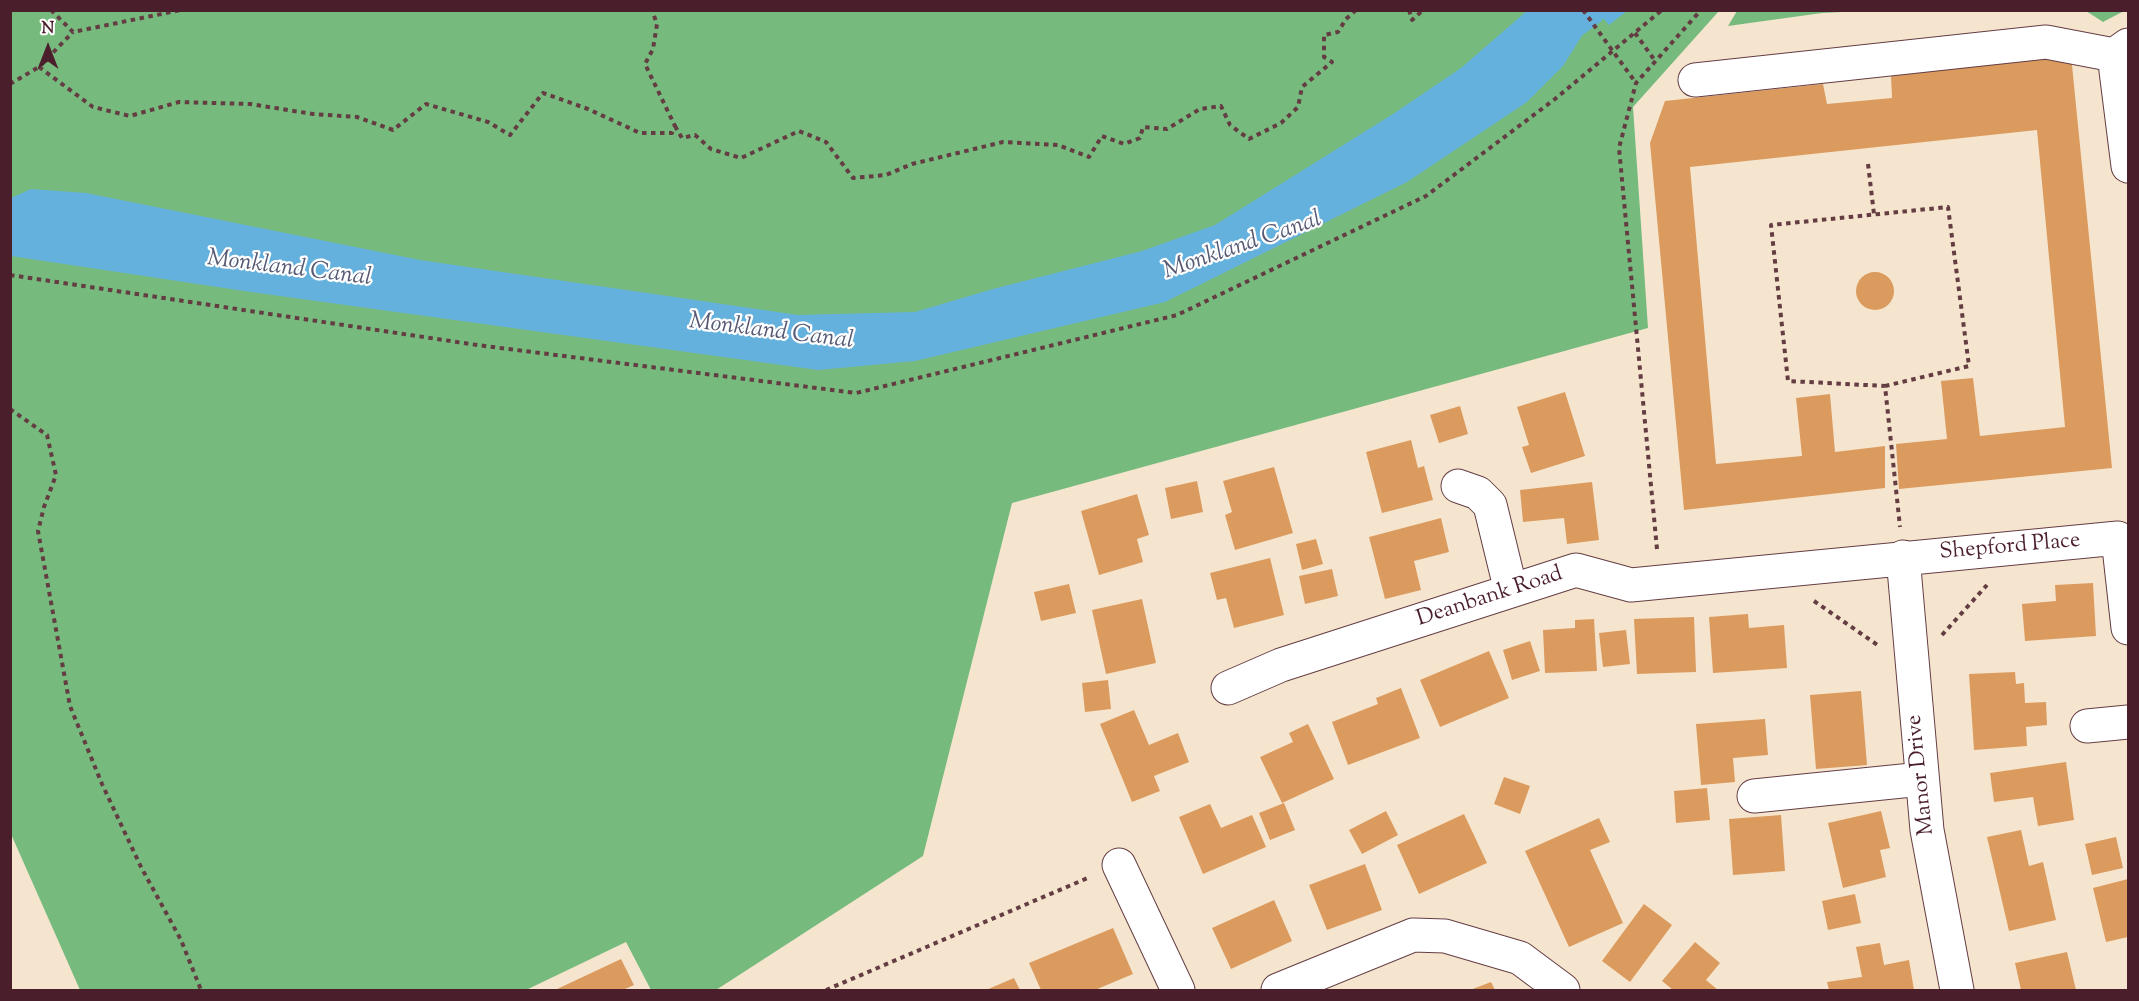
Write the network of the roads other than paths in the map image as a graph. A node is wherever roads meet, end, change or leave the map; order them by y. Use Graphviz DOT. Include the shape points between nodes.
graph roads {
  1 [pos="2121,50"];
  2 [pos="1695,80"];
  3 [pos="2128,166"];
  4 [pos="1458,486"];
  5 [pos="2123,536"];
  6 [pos="1903,558"];
  7 [pos="1511,591"];
  8 [pos="2128,628"];
  9 [pos="1228,688"];
  10 [pos="2128,722"];
  11 [pos="2087,726"];
  12 [pos="1922,778"];
  13 [pos="1754,796"];
  14 [pos="1119,865"];
  15 [pos="1178,990"];
  16 [pos="1278,990"];
  17 [pos="1563,990"];
  18 [pos="1957,990"];
  1 -- 2 [label="street" via="2046,42"];
  1 -- 3 [label="street"];
  4 -- 7 [label="street" via="1478,493 1490,506"];
  5 -- 6 [label="street, Shepford Place"];
  5 -- 8 [label="street, Shepford Place"];
  6 -- 7 [label="street, Deanbank Road" via="1631,585 1576,570"];
  6 -- 12 [label="street, Manor Drive"];
  7 -- 9 [label="street, Deanbank Road" via="1281,665"];
  10 -- 11 [label="street"];
  12 -- 13 [label="street"];
  12 -- 18 [label="street, Manor Drive" via="1926,830"];
  14 -- 15 [label="street"];
  16 -- 17 [label="street" via="1413,935 1445,936 1520,958"];
}
